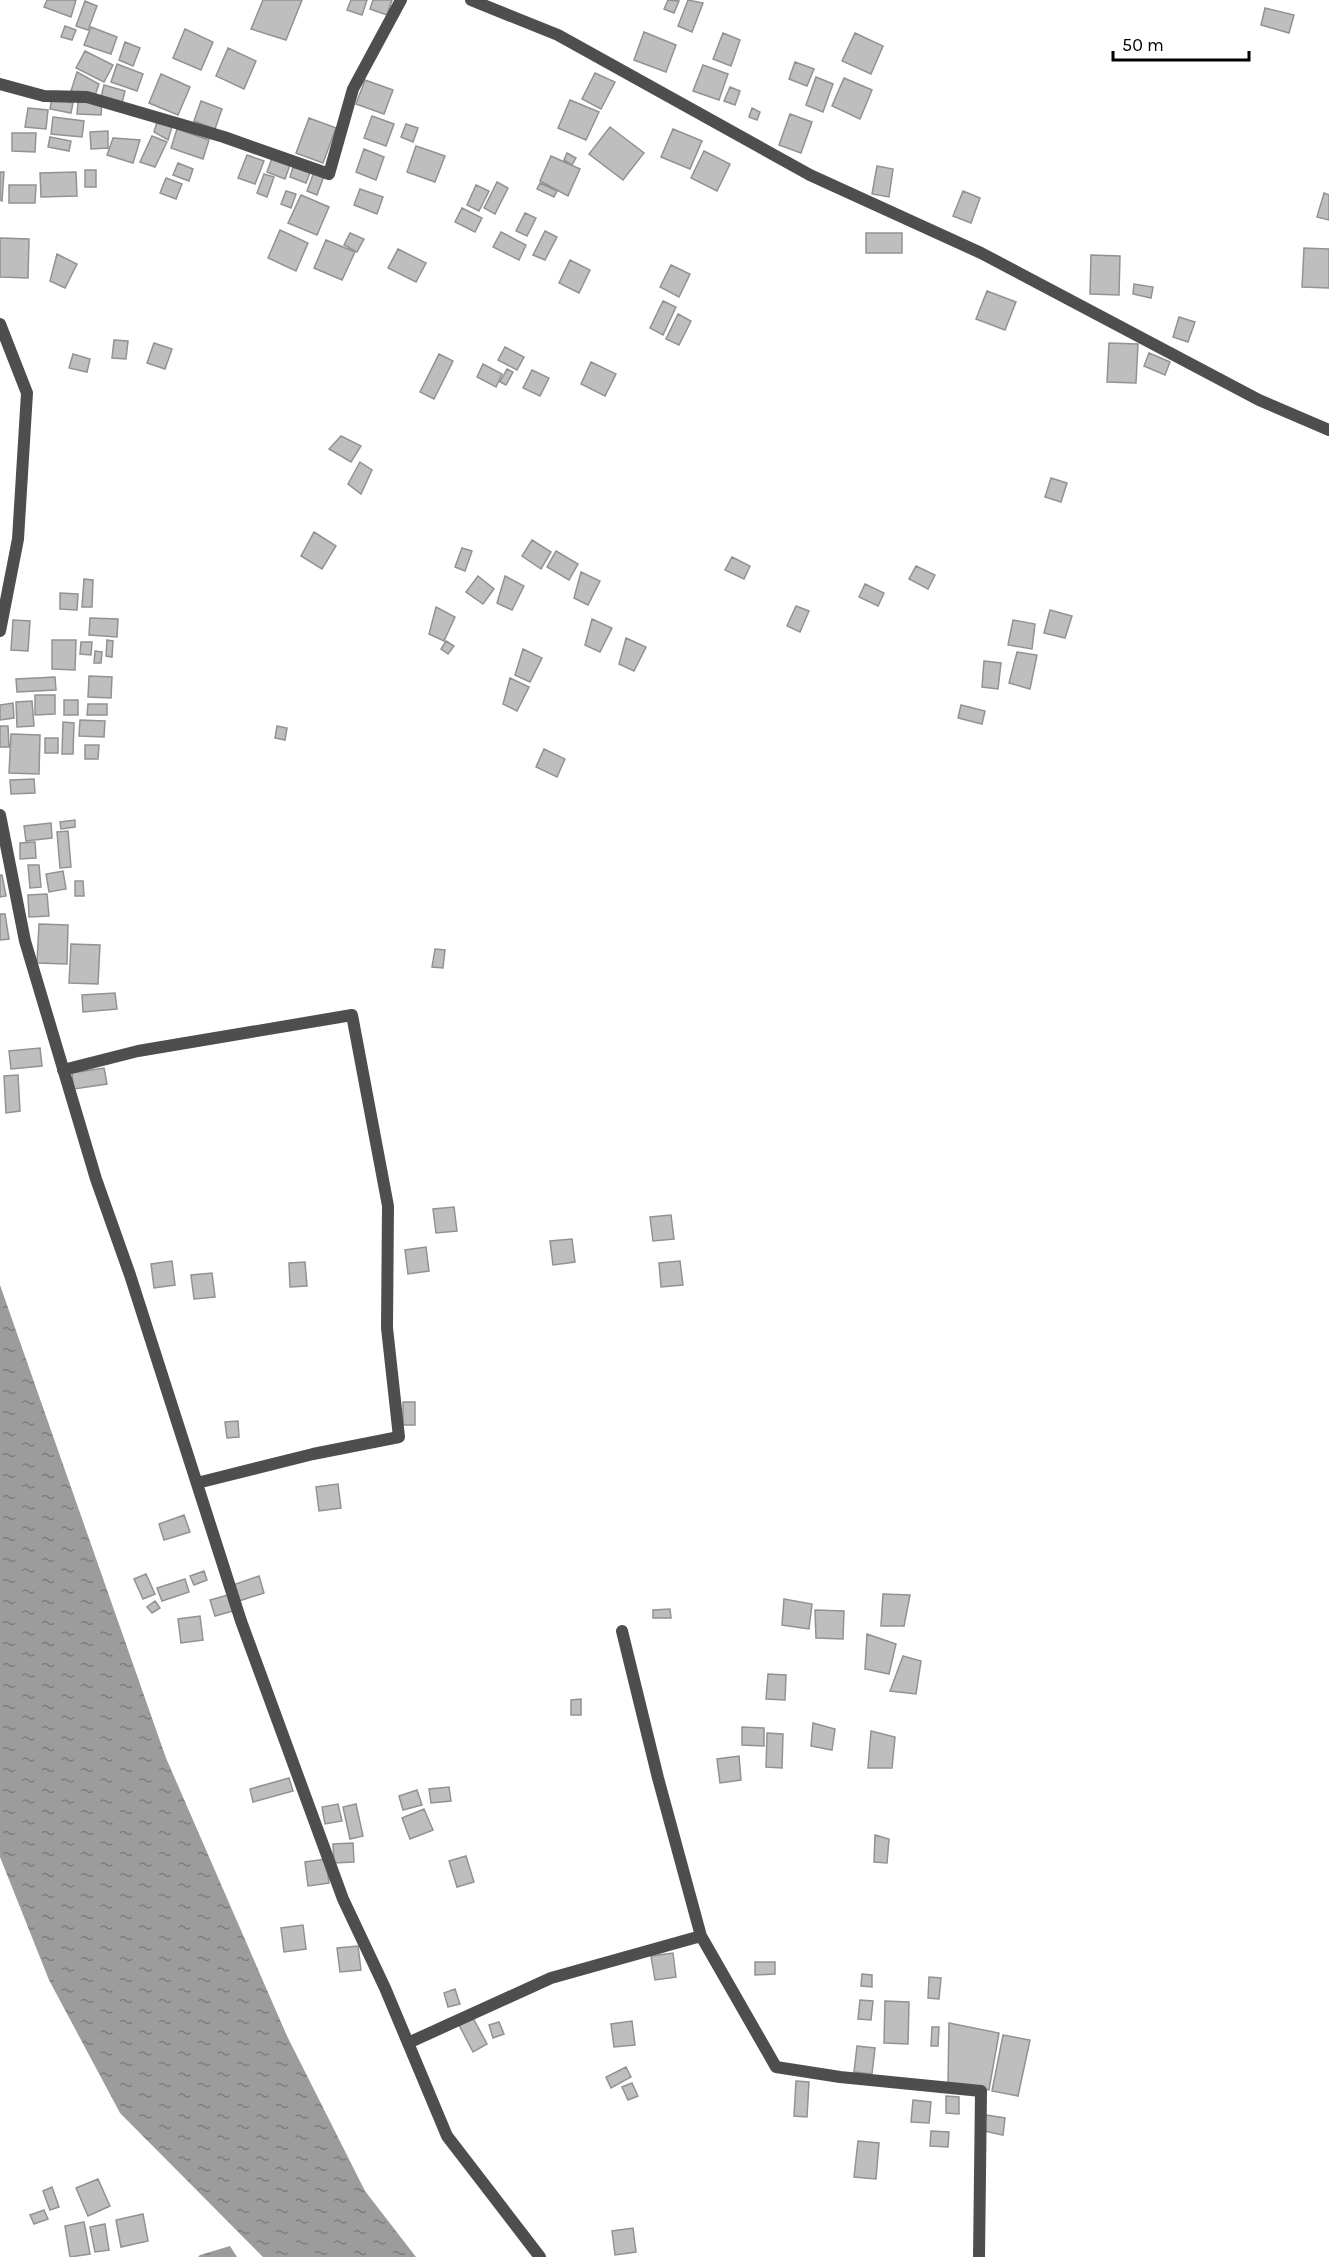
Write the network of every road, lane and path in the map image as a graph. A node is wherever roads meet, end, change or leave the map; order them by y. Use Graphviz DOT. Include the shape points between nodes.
graph roads {
  1 [pos="402,0"];
  2 [pos="471,0"];
  3 [pos="0,84"];
  4 [pos="0,324"];
  5 [pos="1329,430"];
  6 [pos="0,631"];
  7 [pos="0,815"];
  8 [pos="63,1070"];
  9 [pos="197,1483"];
  10 [pos="622,1631"];
  11 [pos="701,1936"];
  12 [pos="408,2043"];
  13 [pos="540,2257"];
  14 [pos="979,2257"];
  1 -- 3 [label="street" via="353,89 329,174 224,137 87,97 44,96"];
  2 -- 5 [label="street" via="558,35 810,174 981,253 1259,400"];
  4 -- 6 [label="street" via="27,393 18,540"];
  7 -- 8 [label="street" via="25,941"];
  8 -- 9 [label="street"];
  8 -- 9 [label="street" via="138,1052 352,1015 388,1206 387,1328 399,1437"];
  9 -- 12 [label="street" via="242,1621 343,1899"];
  10 -- 11 [label="street"];
  11 -- 12 [label="street" via="551,1978"];
  11 -- 14 [label="street" via="776,2067 981,2091"];
  12 -- 13 [label="street" via="447,2136"];
}
